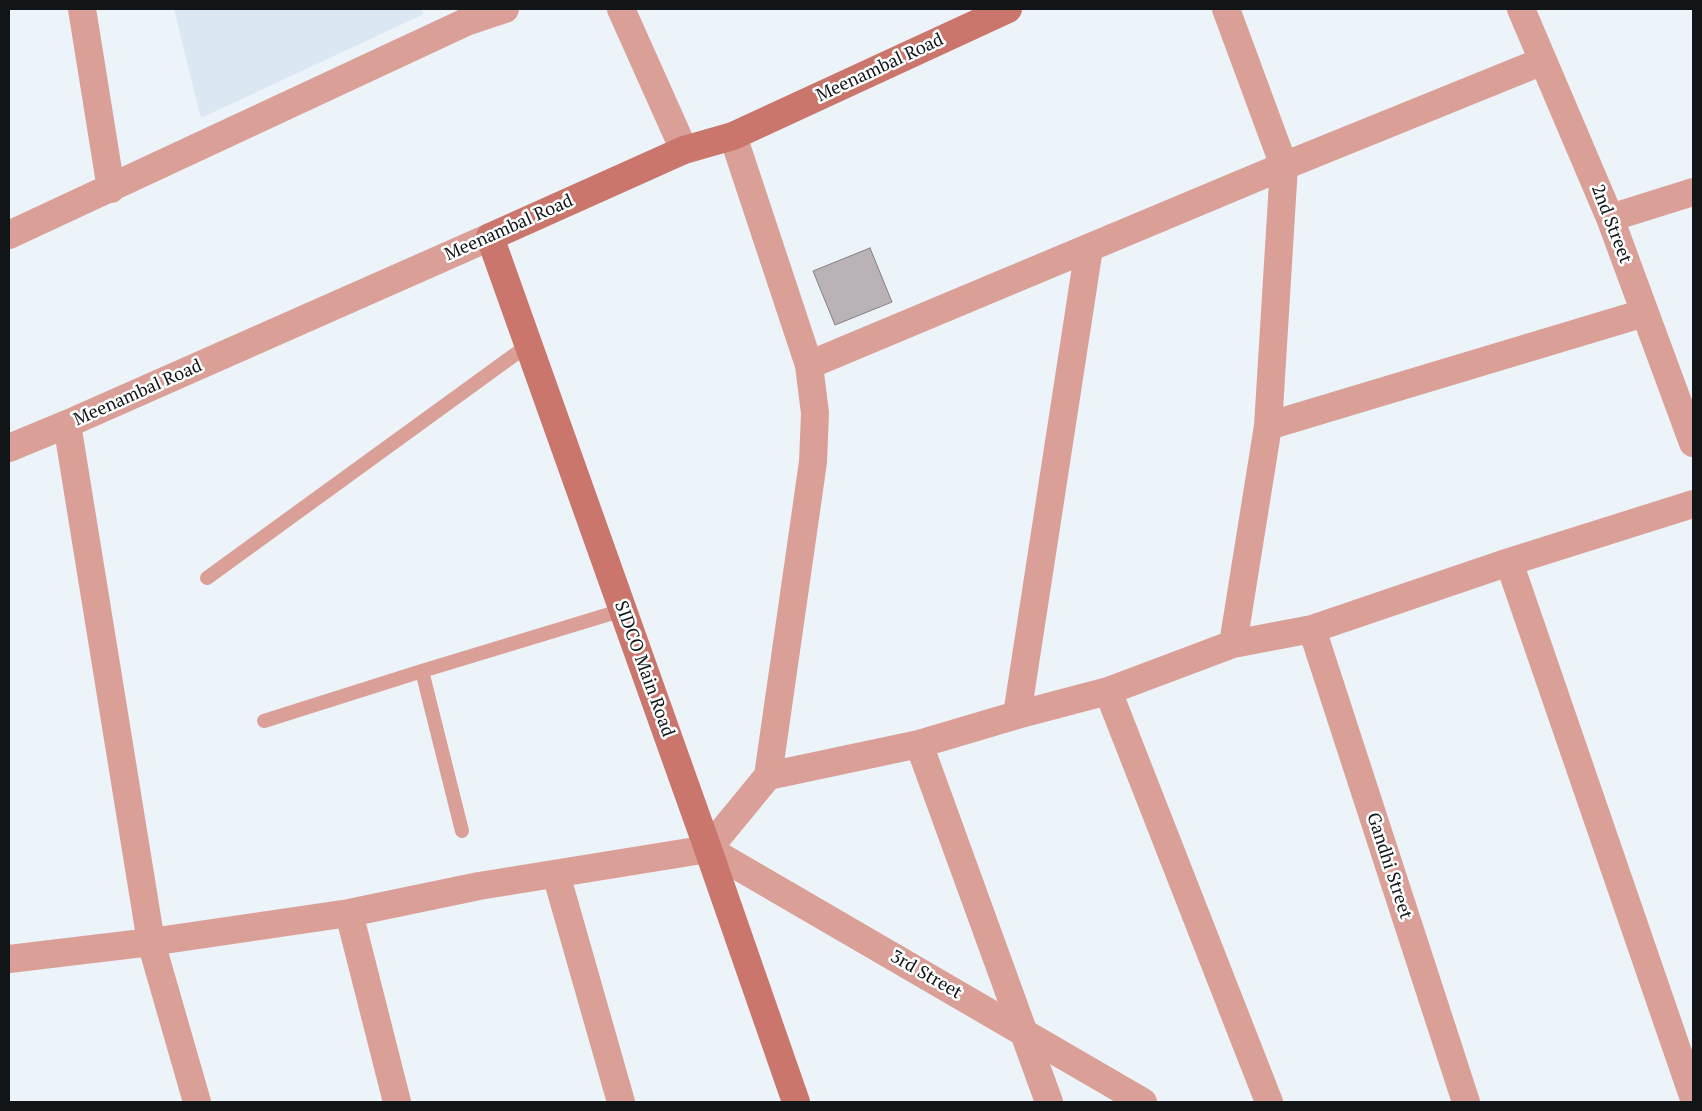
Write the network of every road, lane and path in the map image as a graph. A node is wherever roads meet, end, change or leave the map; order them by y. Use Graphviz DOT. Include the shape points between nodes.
graph roads {
  1 [pos="82,9"];
  2 [pos="506,9"];
  3 [pos="622,9"];
  4 [pos="1008,9"];
  5 [pos="1226,9"];
  6 [pos="1521,9"];
  7 [pos="463,15"];
  8 [pos="1543,61"];
  9 [pos="733,136"];
  10 [pos="684,150"];
  11 [pos="1284,166"];
  12 [pos="112,189"];
  13 [pos="1693,192"];
  14 [pos="1610,218"];
  15 [pos="9,235"];
  16 [pos="490,236"];
  17 [pos="1089,248"];
  18 [pos="1644,313"];
  19 [pos="528,345"];
  20 [pos="808,365"];
  21 [pos="1686,403"];
  22 [pos="67,424"];
  23 [pos="1268,426"];
  24 [pos="1693,443"];
  25 [pos="9,448"];
  26 [pos="1693,504"];
  27 [pos="1509,562"];
  28 [pos="207,578"];
  29 [pos="623,610"];
  30 [pos="1312,629"];
  31 [pos="1234,644"];
  32 [pos="422,671"];
  33 [pos="1108,691"];
  34 [pos="1017,715"];
  35 [pos="264,721"];
  36 [pos="919,744"];
  37 [pos="768,776"];
  38 [pos="462,830"];
  39 [pos="708,849"];
  40 [pos="556,874"];
  41 [pos="349,913"];
  42 [pos="151,942"];
  43 [pos="9,960"];
  44 [pos="1024,1032"];
  45 [pos="1693,1096"];
  46 [pos="198,1102"];
  47 [pos="397,1102"];
  48 [pos="621,1102"];
  49 [pos="796,1102"];
  50 [pos="1050,1102"];
  51 [pos="1143,1102"];
  52 [pos="1269,1102"];
  53 [pos="1466,1102"];
  1 -- 12 [label="street"];
  2 -- 7 [label="street"];
  3 -- 10 [label="street"];
  4 -- 9 [label="main road, Meenambal Road"];
  5 -- 11 [label="street"];
  6 -- 8 [label="street, 2nd Street"];
  7 -- 12 [label="street"];
  8 -- 11 [label="street"];
  8 -- 14 [label="street, 2nd Street"];
  9 -- 10 [label="main road, Meenambal Road"];
  9 -- 20 [label="street"];
  10 -- 16 [label="main road, Meenambal Road"];
  11 -- 17 [label="street"];
  11 -- 23 [label="street"];
  12 -- 15 [label="street"];
  13 -- 14 [label="street"];
  14 -- 18 [label="street, 2nd Street"];
  16 -- 19 [label="main road, SIDCO Main Road"];
  16 -- 22 [label="street, Meenambal Road"];
  17 -- 20 [label="street"];
  17 -- 34 [label="street"];
  18 -- 21 [label="street, 2nd Street"];
  18 -- 23 [label="street"];
  19 -- 28 [label="lane"];
  19 -- 29 [label="main road, SIDCO Main Road"];
  20 -- 37 [label="street" via="815,413 814,462"];
  21 -- 24 [label="street, 2nd Street"];
  22 -- 25 [label="street, Meenambal Road"];
  22 -- 42 [label="street"];
  23 -- 31 [label="street"];
  26 -- 27 [label="street"];
  27 -- 30 [label="street"];
  27 -- 45 [label="street"];
  29 -- 32 [label="lane"];
  29 -- 39 [label="main road, SIDCO Main Road"];
  30 -- 31 [label="street"];
  30 -- 53 [label="street, Gandhi Street"];
  31 -- 33 [label="street"];
  32 -- 35 [label="lane"];
  32 -- 38 [label="lane"];
  33 -- 34 [label="street"];
  33 -- 52 [label="street"];
  34 -- 36 [label="street"];
  36 -- 37 [label="street"];
  36 -- 44 [label="street"];
  37 -- 39 [label="street"];
  39 -- 40 [label="street"];
  39 -- 44 [label="street, 3rd Street"];
  39 -- 49 [label="main road, SIDCO Main Road"];
  40 -- 41 [label="street"];
  40 -- 48 [label="street"];
  41 -- 42 [label="street"];
  41 -- 47 [label="street"];
  42 -- 43 [label="street"];
  42 -- 46 [label="street"];
  44 -- 50 [label="street"];
  44 -- 51 [label="street, 3rd Street"];
}
